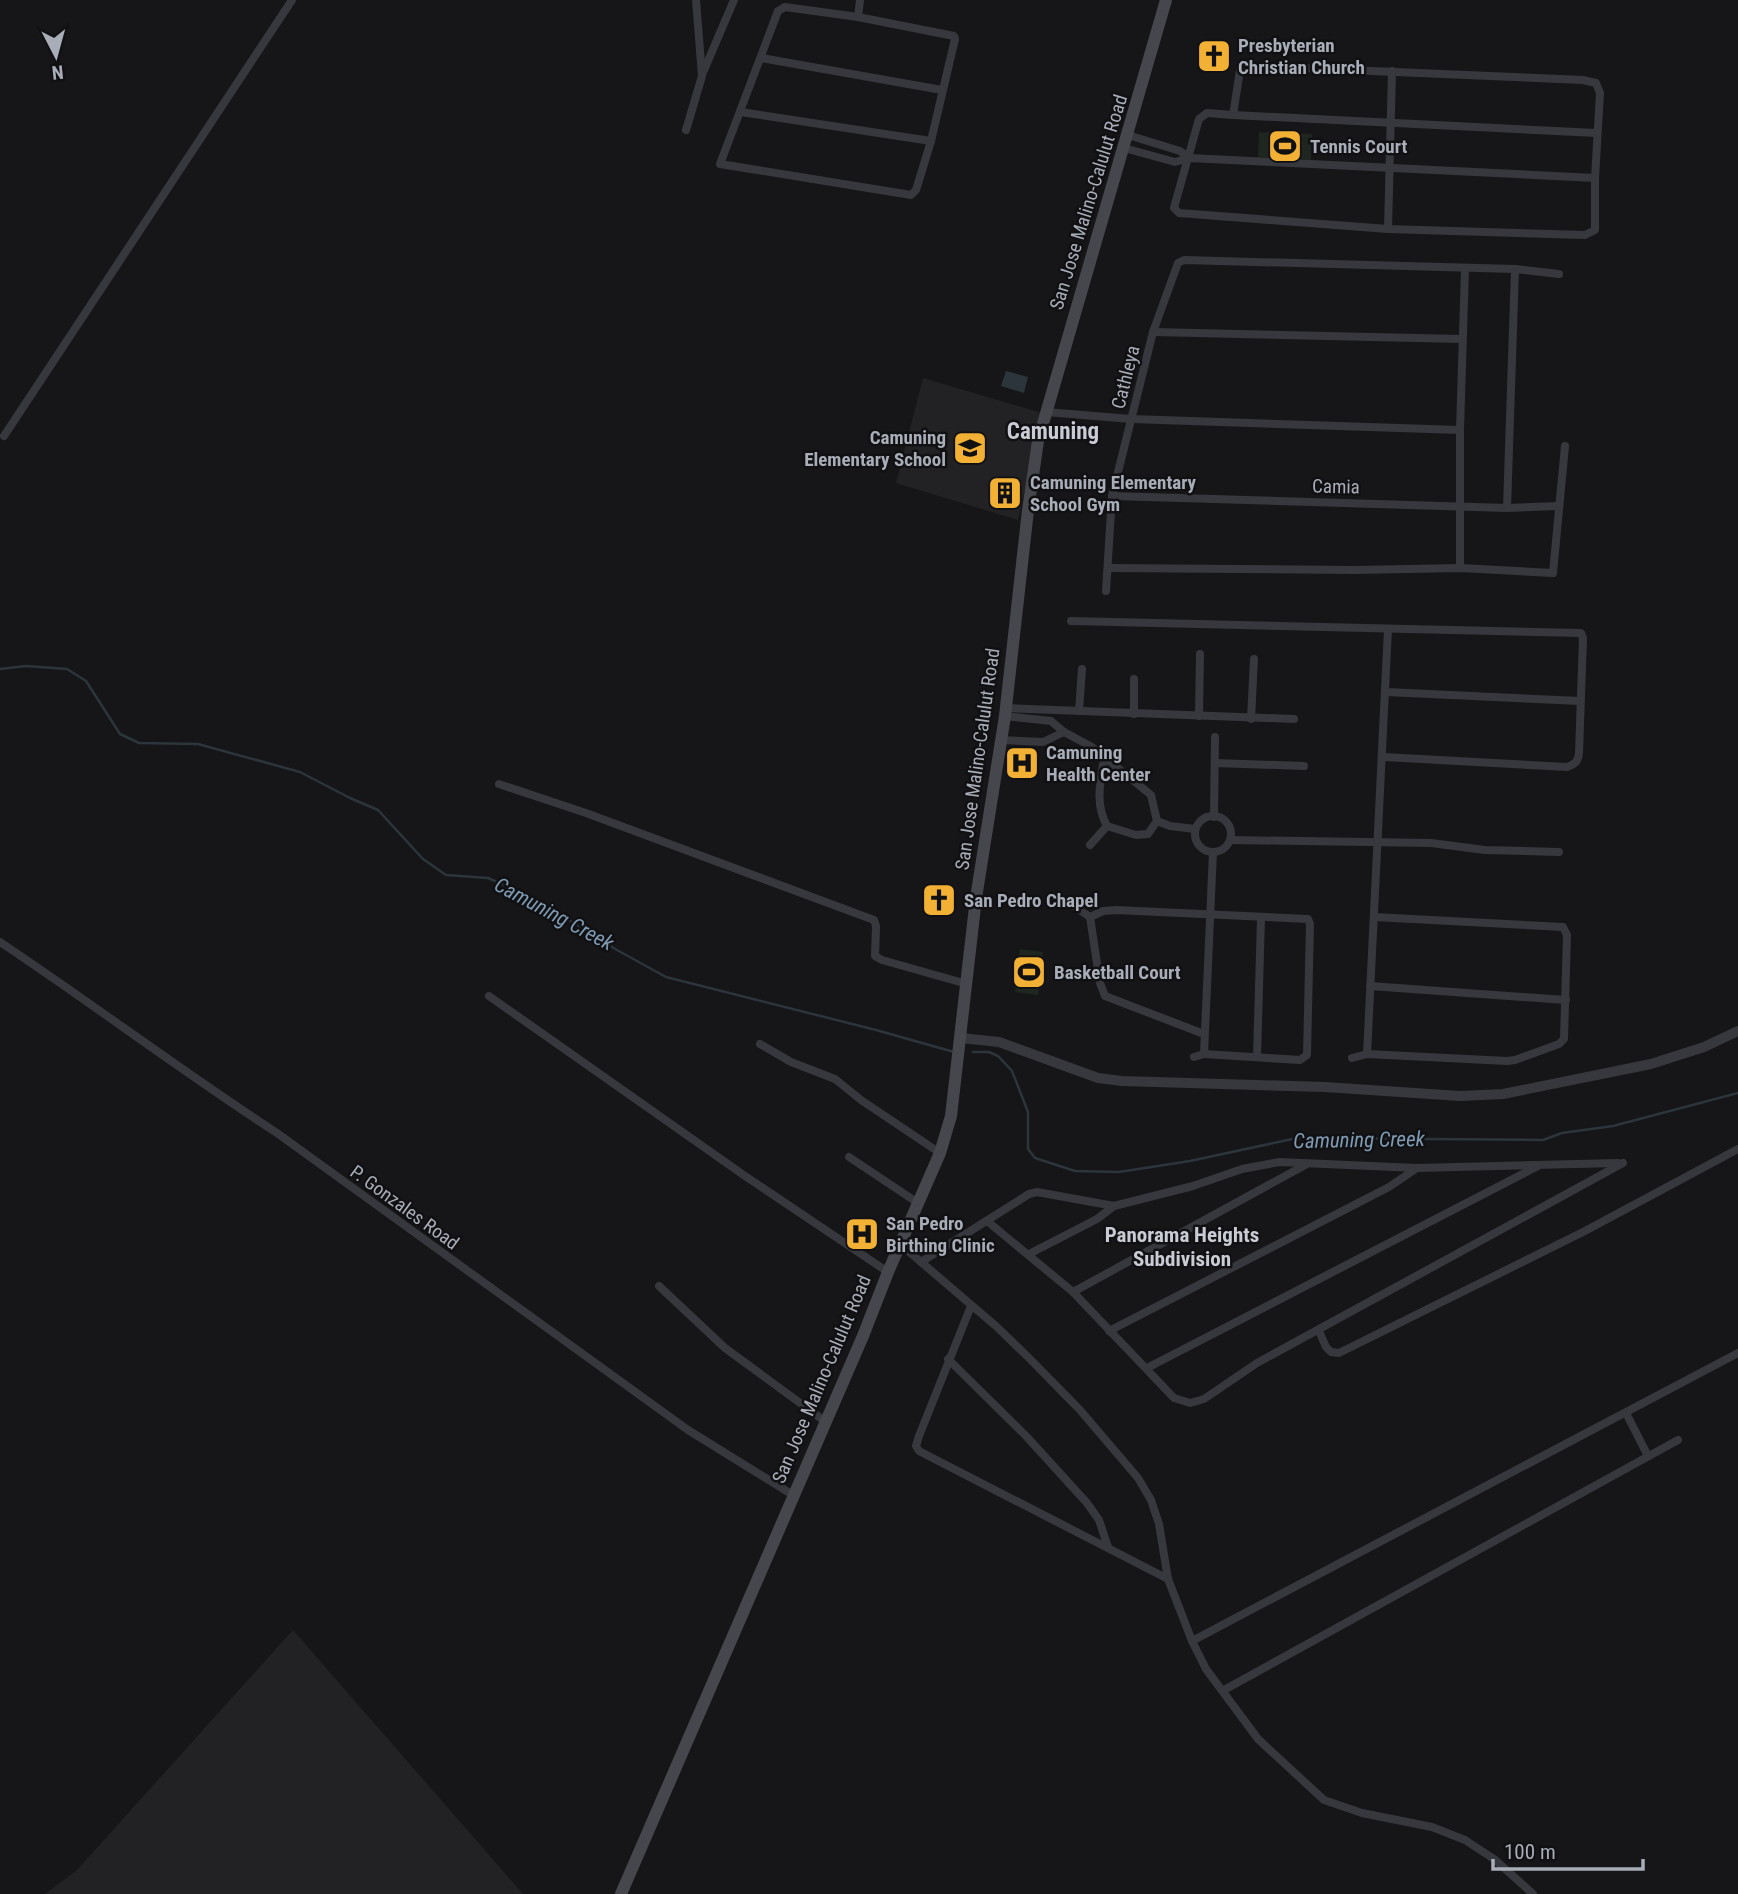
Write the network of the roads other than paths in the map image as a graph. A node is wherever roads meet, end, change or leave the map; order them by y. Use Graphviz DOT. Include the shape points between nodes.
graph roads {
  1 [pos="292,0"];
  2 [pos="696,0"];
  3 [pos="734,0"];
  4 [pos="860,0"];
  5 [pos="1166,0"];
  6 [pos="858,17"];
  7 [pos="761,58"];
  8 [pos="1392,71"];
  9 [pos="702,76"];
  10 [pos="942,90"];
  11 [pos="741,112"];
  12 [pos="1233,115"];
  13 [pos="1390,121"];
  14 [pos="686,130"];
  15 [pos="1597,133"];
  16 [pos="1128,135"];
  17 [pos="931,141"];
  18 [pos="1157,144"];
  19 [pos="1124,148"];
  20 [pos="1154,157"];
  21 [pos="1189,159"];
  22 [pos="1390,170"];
  23 [pos="1595,178"];
  24 [pos="1388,229"];
  25 [pos="1465,269"];
  26 [pos="1515,269"];
  27 [pos="1559,274"];
  28 [pos="1153,332"];
  29 [pos="1462,339"];
  30 [pos="1046,412"];
  31 [pos="1131,419"];
  32 [pos="1460,430"];
  33 [pos="5,436"];
  34 [pos="1565,446"];
  35 [pos="1112,496"];
  36 [pos="1462,505"];
  37 [pos="1558,506"];
  38 [pos="1507,508"];
  39 [pos="1108,568"];
  40 [pos="1460,568"];
  41 [pos="1105,592"];
  42 [pos="1071,621"];
  43 [pos="1388,629"];
  44 [pos="1200,654"];
  45 [pos="1254,659"];
  46 [pos="1082,669"];
  47 [pos="1134,679"];
  48 [pos="1386,692"];
  49 [pos="1580,702"];
  50 [pos="1079,711"];
  51 [pos="1005,712"];
  52 [pos="1134,714"];
  53 [pos="1199,716"];
  54 [pos="1251,719"];
  55 [pos="1294,719"];
  56 [pos="1064,732"];
  57 [pos="1215,737"];
  58 [pos="1001,740"];
  59 [pos="1384,757"];
  60 [pos="1104,759"];
  61 [pos="1215,763"];
  62 [pos="1304,766"];
  63 [pos="499,784"];
  64 [pos="1214,817"];
  65 [pos="1157,821"];
  66 [pos="1107,826"];
  67 [pos="1195,829"];
  68 [pos="1230,840"];
  69 [pos="1377,843"];
  70 [pos="1090,845"];
  71 [pos="1213,852"];
  72 [pos="1559,852"];
  73 [pos="1075,907"];
  74 [pos="1209,916"];
  75 [pos="1090,917"];
  76 [pos="1374,917"];
  77 [pos="1261,918"];
  78 [pos="0,942"];
  79 [pos="967,984"];
  80 [pos="1370,986"];
  81 [pos="489,996"];
  82 [pos="1566,1000"];
  83 [pos="1738,1031"];
  84 [pos="1204,1034"];
  85 [pos="961,1038"];
  86 [pos="760,1044"];
  87 [pos="1204,1054"];
  88 [pos="1367,1054"];
  89 [pos="1194,1057"];
  90 [pos="1257,1057"];
  91 [pos="1352,1058"];
  92 [pos="1738,1149"];
  93 [pos="940,1153"];
  94 [pos="849,1157"];
  95 [pos="1309,1163"];
  96 [pos="1541,1164"];
  97 [pos="1417,1168"];
  98 [pos="918,1203"];
  99 [pos="1114,1206"];
  100 [pos="987,1221"];
  101 [pos="900,1244"];
  102 [pos="1029,1254"];
  103 [pos="921,1262"];
  104 [pos="888,1272"];
  105 [pos="659,1286"];
  106 [pos="1073,1292"];
  107 [pos="971,1306"];
  108 [pos="1109,1331"];
  109 [pos="1318,1331"];
  110 [pos="1738,1353"];
  111 [pos="948,1359"];
  112 [pos="1147,1368"];
  113 [pos="1626,1413"];
  114 [pos="826,1422"];
  115 [pos="1678,1440"];
  116 [pos="1648,1456"];
  117 [pos="793,1495"];
  118 [pos="1108,1547"];
  119 [pos="1168,1579"];
  120 [pos="1192,1641"];
  121 [pos="1224,1690"];
  122 [pos="621,1894"];
  123 [pos="1533,1894"];
  1 -- 33 [label="street"];
  2 -- 9 [label="street"];
  3 -- 9 [label="street"];
  4 -- 6 [label="street"];
  5 -- 16 [label="main road, San Jose Malino-Calulut Road"];
  6 -- 7 [label="street" via="785,7 778,11"];
  6 -- 10 [label="street" via="954,36"];
  7 -- 10 [label="street"];
  7 -- 11 [label="street"];
  8 -- 12 [label="street" via="1245,67 1238,78"];
  8 -- 13 [label="street"];
  8 -- 15 [label="street" via="1591,81 1600,93"];
  9 -- 14 [label="street"];
  10 -- 17 [label="street"];
  11 -- 17 [label="street"];
  11 -- 17 [label="street" via="720,164 911,195"];
  12 -- 13 [label="street"];
  12 -- 21 [label="street" via="1202,115"];
  13 -- 15 [label="street"];
  13 -- 22 [label="street"];
  15 -- 23 [label="street"];
  16 -- 18 [label="street"];
  16 -- 19 [label="main road, San Jose Malino-Calulut Road"];
  18 -- 20 [label="street"];
  18 -- 21 [label="street"];
  19 -- 20 [label="street"];
  19 -- 30 [label="main road, San Jose Malino-Calulut Road"];
  20 -- 21 [label="street" via="1175,162"];
  21 -- 22 [label="street"];
  21 -- 24 [label="street" via="1174,208 1179,213"];
  22 -- 23 [label="street"];
  22 -- 24 [label="street"];
  23 -- 24 [label="street" via="1595,230 1590,234"];
  25 -- 26 [label="street"];
  25 -- 28 [label="street, Cathleya" via="1184,260 1175,266"];
  25 -- 29 [label="street"];
  26 -- 27 [label="street"];
  26 -- 38 [label="street"];
  28 -- 29 [label="street"];
  28 -- 31 [label="street, Cathleya"];
  29 -- 32 [label="street"];
  30 -- 31 [label="street"];
  30 -- 51 [label="main road, San Jose Malino-Calulut Road" via="1031,484"];
  31 -- 32 [label="street"];
  31 -- 35 [label="street, Cathleya"];
  32 -- 36 [label="street"];
  34 -- 37 [label="street"];
  35 -- 36 [label="street, Camia"];
  35 -- 39 [label="street, Cathleya"];
  36 -- 38 [label="street, Camia"];
  36 -- 40 [label="street"];
  37 -- 38 [label="street, Camia"];
  37 -- 40 [label="street" via="1553,573"];
  39 -- 40 [label="street"];
  39 -- 41 [label="street, Cathleya"];
  42 -- 43 [label="street"];
  43 -- 48 [label="street"];
  43 -- 49 [label="street" via="1581,633"];
  44 -- 53 [label="street"];
  45 -- 54 [label="street"];
  46 -- 50 [label="street"];
  47 -- 52 [label="street"];
  48 -- 49 [label="street"];
  48 -- 59 [label="street"];
  49 -- 59 [label="street" via="1578,761 1567,768"];
  50 -- 51 [label="street"];
  50 -- 52 [label="street"];
  51 -- 56 [label="street" via="1051,721"];
  51 -- 58 [label="main road, San Jose Malino-Calulut Road"];
  52 -- 53 [label="street"];
  53 -- 54 [label="street"];
  54 -- 55 [label="street"];
  56 -- 58 [label="street" via="1043,742"];
  56 -- 60 [label="street"];
  57 -- 61 [label="street"];
  58 -- 79 [label="main road, San Jose Malino-Calulut Road"];
  59 -- 69 [label="street"];
  60 -- 65 [label="street" via="1151,795"];
  60 -- 66 [label="street" via="1098,799"];
  61 -- 62 [label="street"];
  61 -- 64 [label="street"];
  63 -- 79 [label="street" via="874,920 875,956"];
  64 -- 67 [label="street" via="1204,819"];
  64 -- 68 [label="street" via="1228,826"];
  65 -- 66 [label="street" via="1148,834"];
  65 -- 67 [label="street"];
  66 -- 70 [label="street"];
  67 -- 71 [label="street" via="1199,845"];
  68 -- 69 [label="street"];
  68 -- 71 [label="street"];
  69 -- 72 [label="street"];
  69 -- 76 [label="street"];
  71 -- 74 [label="street"];
  73 -- 75 [label="street"];
  74 -- 75 [label="street" via="1116,910"];
  74 -- 77 [label="street"];
  74 -- 84 [label="street"];
  75 -- 84 [label="street" via="1105,996"];
  76 -- 80 [label="street"];
  76 -- 82 [label="street" via="1563,927 1567,935"];
  77 -- 90 [label="street"];
  77 -- 90 [label="street" via="1304,917 1310,924 1307,1055 1300,1060"];
  78 -- 117 [label="street, P. Gonzales Road" via="276,1132 688,1430"];
  79 -- 85 [label="main road, San Jose Malino-Calulut Road"];
  80 -- 82 [label="street"];
  80 -- 88 [label="street"];
  81 -- 104 [label="street"];
  82 -- 88 [label="street" via="1563,1042 1515,1060"];
  83 -- 85 [label="street" via="1642,1067 1479,1096 1122,1081 1098,1078 999,1042"];
  84 -- 87 [label="street"];
  85 -- 93 [label="main road, San Jose Malino-Calulut Road" via="951,1116"];
  86 -- 93 [label="street" via="835,1079"];
  87 -- 89 [label="street"];
  87 -- 90 [label="street"];
  88 -- 91 [label="street"];
  92 -- 109 [label="street" via="1339,1353 1326,1347"];
  93 -- 98 [label="main road, San Jose Malino-Calulut Road"];
  94 -- 98 [label="street"];
  95 -- 97 [label="street"];
  95 -- 99 [label="street" via="1279,1162 1242,1169"];
  95 -- 106 [label="street"];
  96 -- 97 [label="street"];
  96 -- 109 [label="street" via="1623,1163"];
  96 -- 112 [label="street"];
  97 -- 108 [label="street" via="1389,1187"];
  98 -- 101 [label="main road, San Jose Malino-Calulut Road"];
  99 -- 100 [label="street" via="1037,1192"];
  99 -- 102 [label="street"];
  100 -- 102 [label="street"];
  100 -- 103 [label="street"];
  101 -- 103 [label="street"];
  101 -- 104 [label="main road, San Jose Malino-Calulut Road"];
  102 -- 106 [label="street"];
  103 -- 107 [label="street"];
  104 -- 114 [label="main road, San Jose Malino-Calulut Road"];
  105 -- 114 [label="street" via="725,1348"];
  106 -- 108 [label="street"];
  107 -- 111 [label="street"];
  107 -- 119 [label="street" via="1080,1409 1138,1478 1159,1524"];
  108 -- 112 [label="street"];
  109 -- 112 [label="street" via="1190,1403 1174,1398"];
  110 -- 113 [label="street"];
  111 -- 118 [label="street" via="1087,1503 1099,1520"];
  111 -- 118 [label="street" via="916,1446 919,1451"];
  113 -- 116 [label="street"];
  113 -- 120 [label="street"];
  114 -- 117 [label="main road, San Jose Malino-Calulut Road"];
  115 -- 116 [label="street"];
  116 -- 121 [label="street"];
  117 -- 122 [label="main road, San Jose Malino-Calulut Road"];
  118 -- 119 [label="street"];
  119 -- 120 [label="street"];
  120 -- 121 [label="street" via="1206,1669"];
  121 -- 123 [label="street" via="1258,1739 1325,1800 1465,1840"];
}
